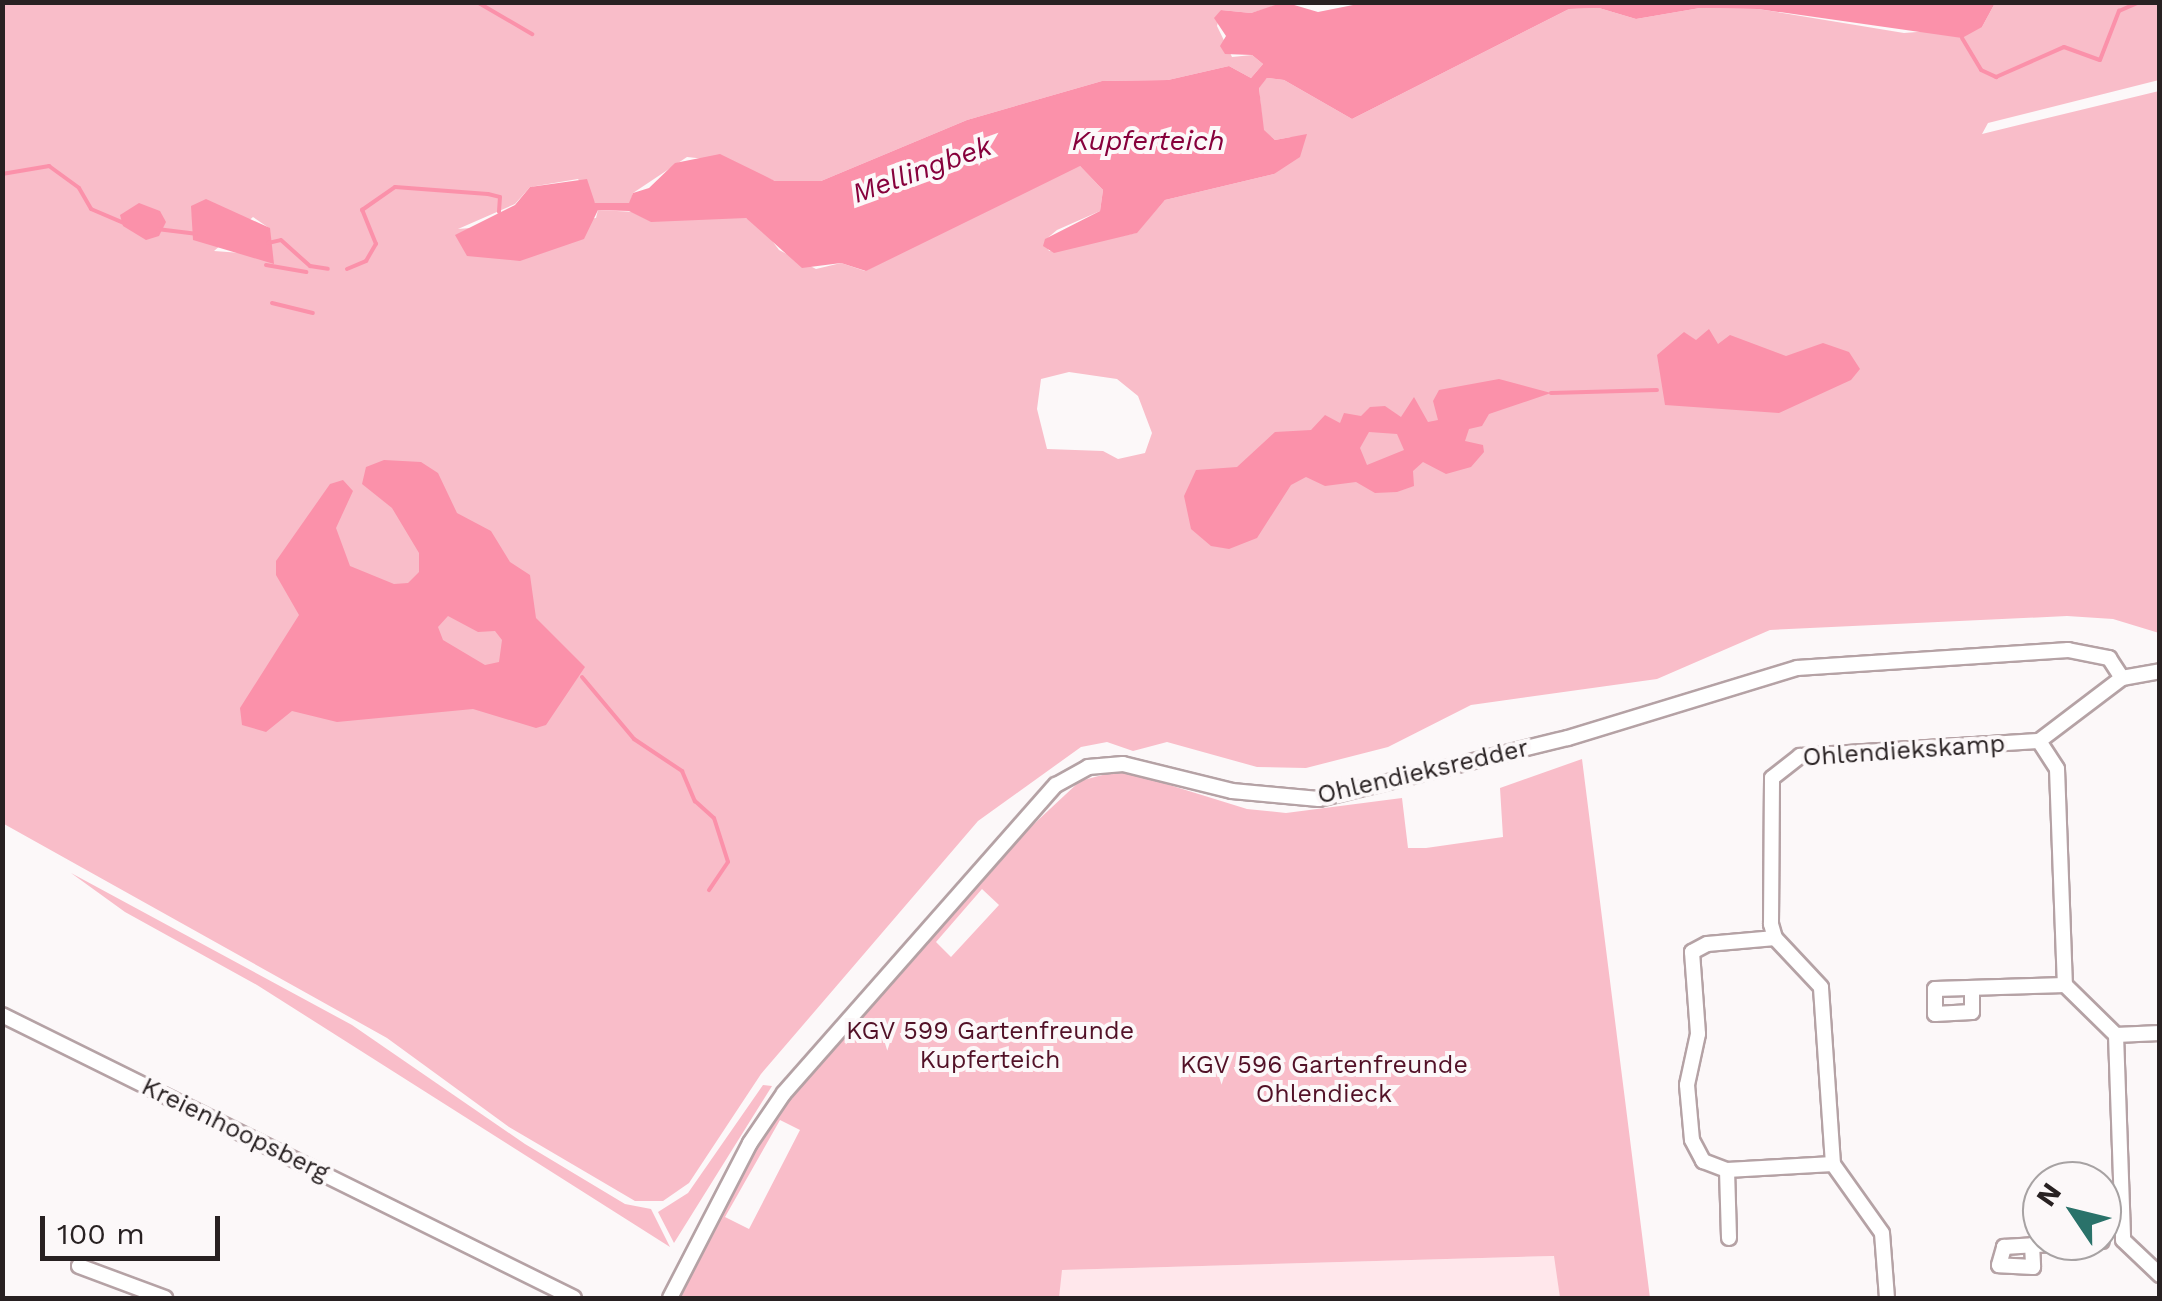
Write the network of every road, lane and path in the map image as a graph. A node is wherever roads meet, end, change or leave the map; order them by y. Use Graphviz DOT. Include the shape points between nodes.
graph roads {
  1 [pos="2160,671"];
  2 [pos="2122,678"];
  3 [pos="2039,741"];
  4 [pos="1775,938"];
  5 [pos="2065,985"];
  6 [pos="1972,988"];
  7 [pos="2,1014"];
  8 [pos="2160,1033"];
  9 [pos="2116,1035"];
  10 [pos="2120,1161"];
  11 [pos="1833,1164"];
  12 [pos="1727,1170"];
  13 [pos="1729,1238"];
  14 [pos="2122,1240"];
  15 [pos="79,1266"];
  16 [pos="2160,1275"];
  17 [pos="165,1298"];
  18 [pos="574,1298"];
  19 [pos="670,1298"];
  20 [pos="1887,1298"];
  1 -- 2 [label="street, Ohlendiekskamp"];
  2 -- 3 [label="street, Ohlendiekskamp"];
  2 -- 19 [label="street, Ohlendieksredder" via="2109,658 2068,650 1797,668 1568,738 1319,799 1232,791 1123,764 1088,767 1056,785 784,1093"];
  3 -- 4 [label="street, Ohlendiekskamp" via="1787,760 1768,790"];
  3 -- 5 [label="street" via="2057,769"];
  4 -- 11 [label="street" via="1821,987 1826,1004"];
  4 -- 12 [label="street" via="1707,944 1689,962 1698,1034 1687,1085 1692,1140 1704,1161"];
  5 -- 6 [label="street"];
  5 -- 9 [label="street"];
  7 -- 18 [label="street, Kreienhoopsberg"];
  8 -- 9 [label="street"];
  9 -- 10 [label="street"];
  11 -- 12 [label="street"];
  11 -- 20 [label="street" via="1882,1233"];
  12 -- 13 [label="street"];
  14 -- 16 [label="street"];
  15 -- 17 [label="street"];
}
